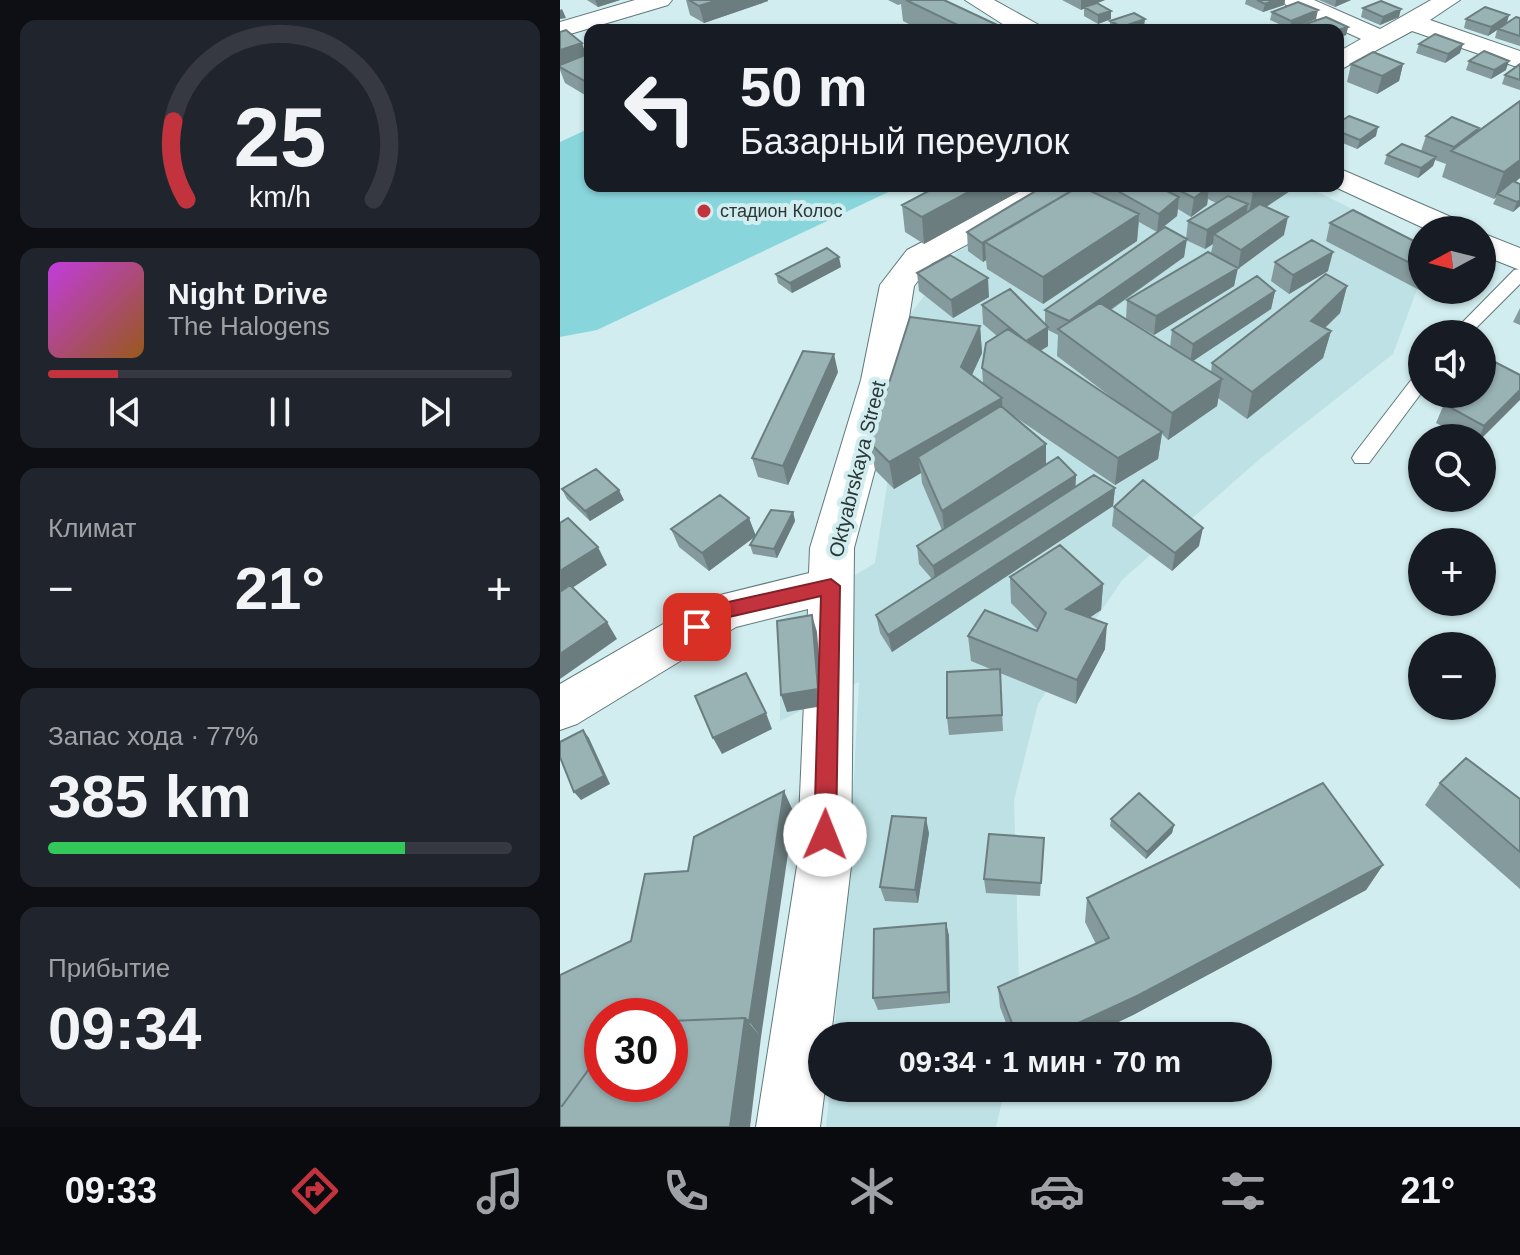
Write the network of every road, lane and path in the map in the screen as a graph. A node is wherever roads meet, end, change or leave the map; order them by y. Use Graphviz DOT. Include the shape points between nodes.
graph roads {
  1 [pos="660,0"];
  2 [pos="977,0"];
  3 [pos="1294,0"];
  4 [pos="1448,0"];
  5 [pos="1411,22"];
  6 [pos="1019,24"];
  7 [pos="560,30"];
  8 [pos="1382,39"];
  9 [pos="1344,60"];
  10 [pos="1520,60"];
  11 [pos="1344,180"];
  12 [pos="1042,192"];
  13 [pos="1423,216"];
  14 [pos="1496,249"];
  15 [pos="1520,260"];
  16 [pos="1520,274"];
  17 [pos="1474,320"];
  18 [pos="1408,397"];
  19 [pos="1362,458"];
  20 [pos="831,586"];
  21 [pos="560,709"];
  22 [pos="788,1127"];
  1 -- 7 [label="street"];
  2 -- 6 [label="street"];
  3 -- 8 [label="street"];
  4 -- 5 [label="street"];
  5 -- 8 [label="street"];
  5 -- 10 [label="street"];
  8 -- 9 [label="street"];
  11 -- 13 [label="street"];
  12 -- 20 [label="street, Oktyabrskaya Street" via="919,257 897,285 880,380 832,548"];
  14 -- 15 [label="street"];
  16 -- 17 [label="lane"];
  18 -- 19 [label="lane"];
  20 -- 21 [label="street" via="724,611"];
  20 -- 22 [label="street, Oktyabrskaya Street" via="824,866"];
}
